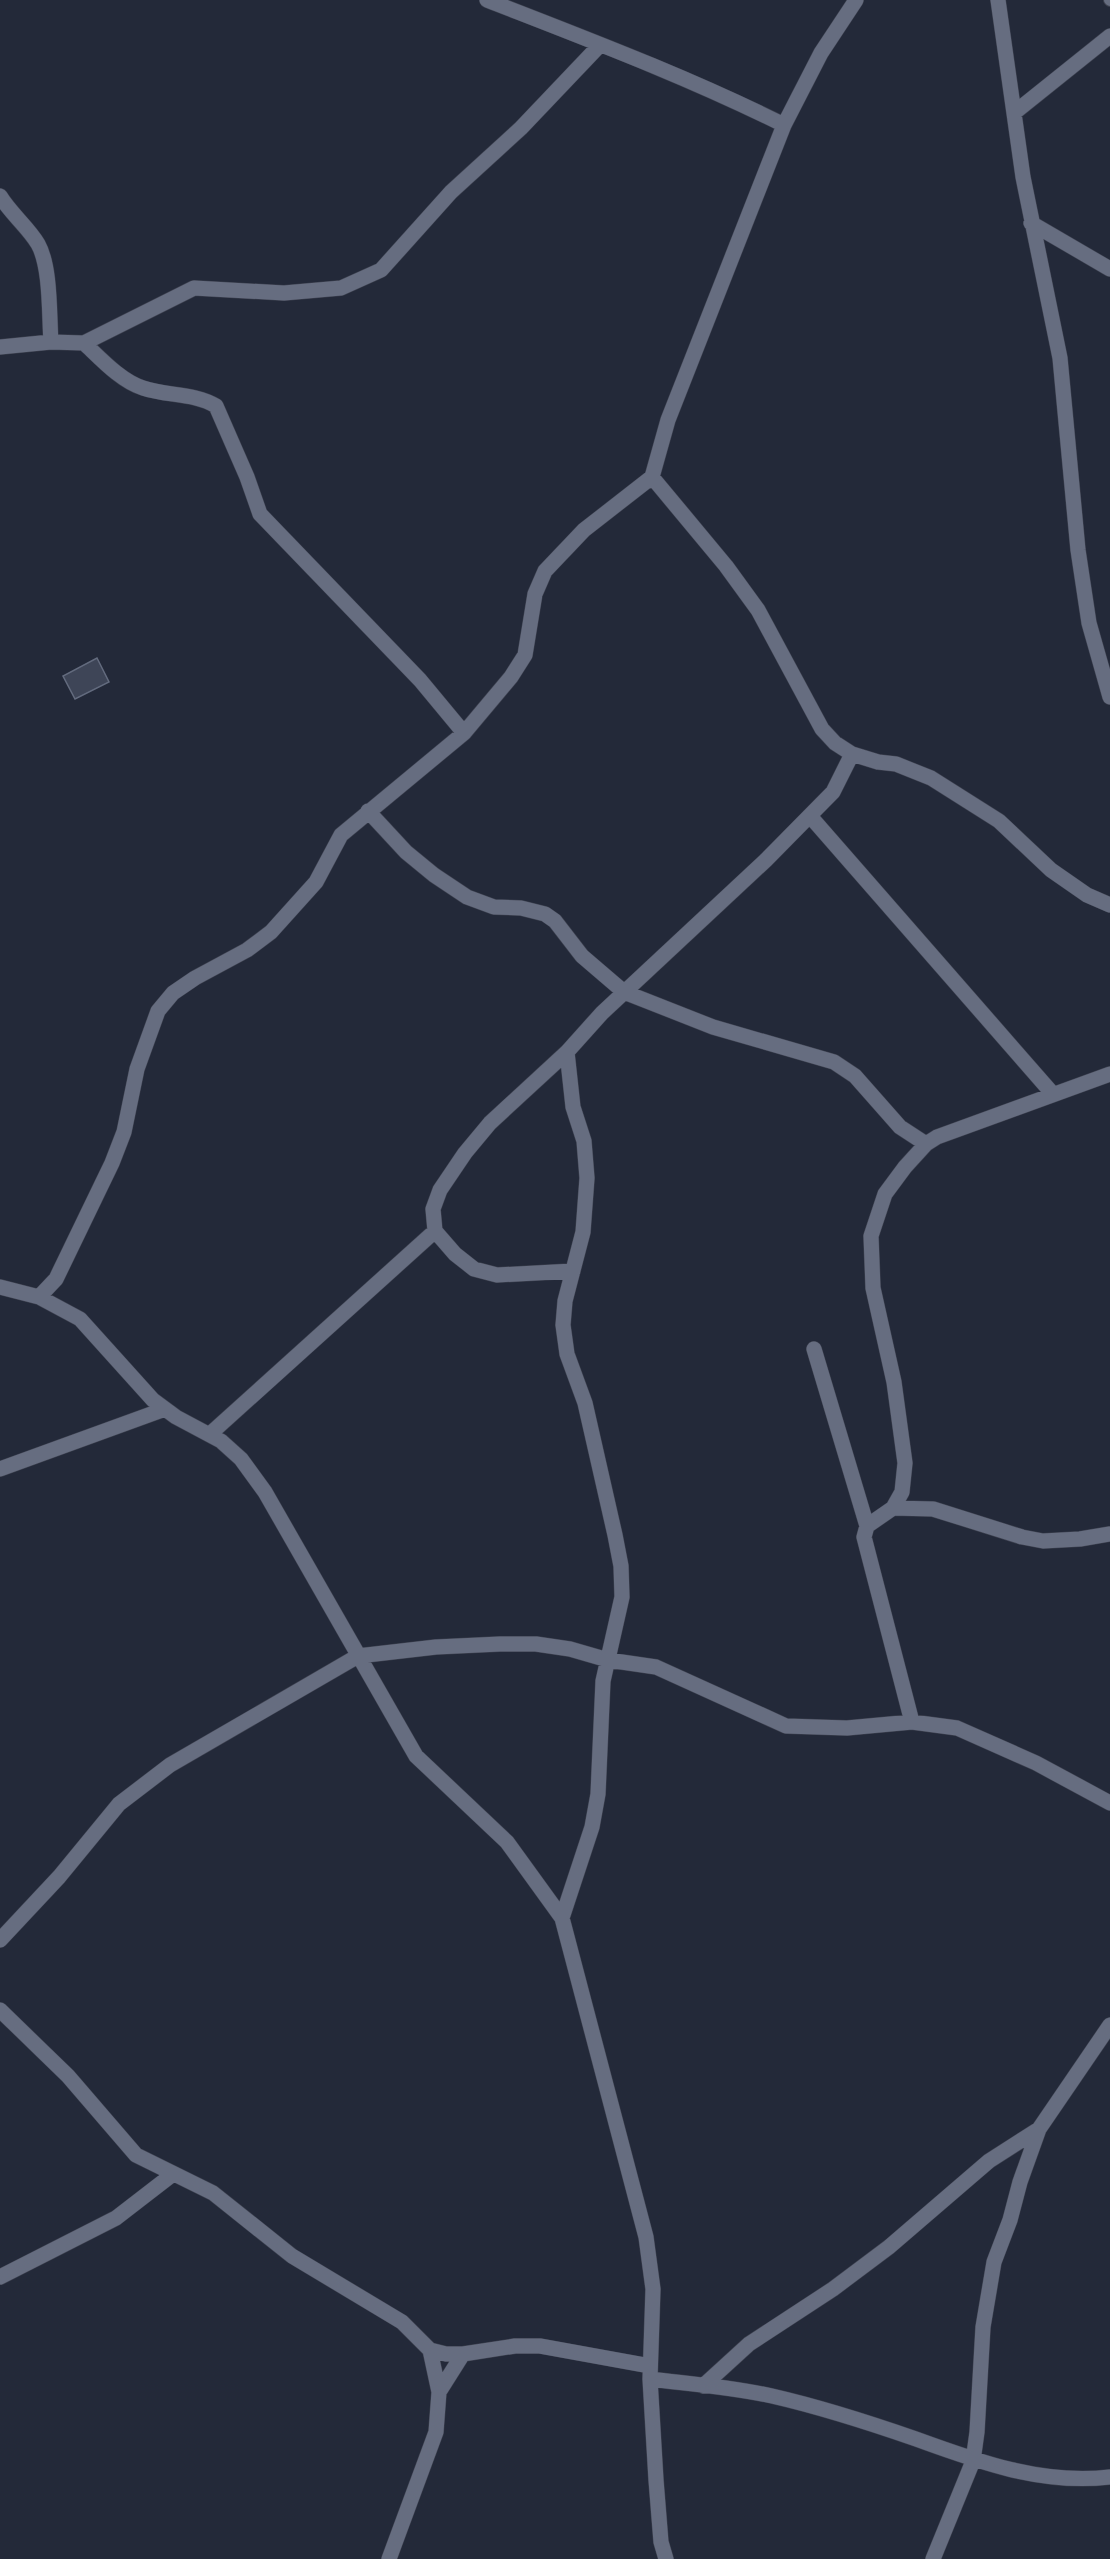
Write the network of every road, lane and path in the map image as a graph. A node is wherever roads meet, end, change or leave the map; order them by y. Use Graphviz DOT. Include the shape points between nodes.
graph roads {
  1 [pos="487,0"];
  2 [pos="856,0"];
  3 [pos="998,0"];
  4 [pos="1110,36"];
  5 [pos="598,46"];
  6 [pos="1014,113"];
  7 [pos="784,125"];
  8 [pos="0,196"];
  9 [pos="1031,223"];
  10 [pos="1110,269"];
  11 [pos="51,342"];
  12 [pos="84,343"];
  13 [pos="0,347"];
  14 [pos="652,477"];
  15 [pos="1110,697"];
  16 [pos="464,733"];
  17 [pos="852,754"];
  18 [pos="368,811"];
  19 [pos="810,816"];
  20 [pos="1110,905"];
  21 [pos="624,992"];
  22 [pos="567,1052"];
  23 [pos="1110,1074"];
  24 [pos="1052,1093"];
  25 [pos="926,1144"];
  26 [pos="435,1232"];
  27 [pos="573,1271"];
  28 [pos="56,1279"];
  29 [pos="0,1287"];
  30 [pos="39,1297"];
  31 [pos="65,1309"];
  32 [pos="814,1349"];
  33 [pos="165,1409"];
  34 [pos="210,1434"];
  35 [pos="0,1469"];
  36 [pos="893,1508"];
  37 [pos="867,1526"];
  38 [pos="1110,1534"];
  39 [pos="358,1656"];
  40 [pos="608,1660"];
  41 [pos="912,1722"];
  42 [pos="1110,1803"];
  43 [pos="562,1918"];
  44 [pos="0,1940"];
  45 [pos="0,2010"];
  46 [pos="1110,2025"];
  47 [pos="1039,2129"];
  48 [pos="173,2174"];
  49 [pos="0,2277"];
  50 [pos="430,2350"];
  51 [pos="463,2354"];
  52 [pos="650,2373"];
  53 [pos="703,2386"];
  54 [pos="440,2392"];
  55 [pos="973,2461"];
  56 [pos="1110,2477"];
  57 [pos="389,2559"];
  58 [pos="666,2559"];
  59 [pos="933,2559"];
  1 -- 5 [label="street"];
  2 -- 7 [label="street" via="821,53"];
  3 -- 6 [label="street"];
  4 -- 6 [label="street"];
  5 -- 7 [label="street" via="653,64"];
  5 -- 12 [label="street" via="521,128 451,192 381,270 341,288 284,293 194,288"];
  6 -- 9 [label="street"];
  7 -- 14 [label="street" via="668,420"];
  8 -- 11 [label="street" via="10,213 32,235 44,259"];
  9 -- 10 [label="street"];
  9 -- 15 [label="street" via="1060,358 1089,623"];
  11 -- 12 [label="street"];
  11 -- 13 [label="street"];
  12 -- 16 [label="street" via="108,366 142,388 207,400 216,406 260,514 420,680"];
  14 -- 16 [label="street" via="584,530 545,571 535,594 525,655"];
  14 -- 17 [label="street" via="758,610 822,729"];
  16 -- 18 [label="street"];
  17 -- 19 [label="street" via="833,792"];
  17 -- 20 [label="street" via="896,764 932,778 999,821 1051,870 1087,895"];
  18 -- 21 [label="street" via="406,852 467,897 494,907 545,914 555,921 582,956"];
  18 -- 28 [label="street" via="341,835 316,882 271,932 173,993 158,1011 137,1069 124,1132 82,1230"];
  19 -- 21 [label="street"];
  19 -- 24 [label="street"];
  21 -- 22 [label="street"];
  21 -- 25 [label="street" via="712,1027 834,1062 855,1076 900,1127"];
  22 -- 26 [label="street" via="505,1108 465,1152 440,1190 433,1209"];
  22 -- 27 [label="street" via="587,1178 583,1232"];
  23 -- 24 [label="street"];
  24 -- 25 [label="street"];
  25 -- 36 [label="street" via="885,1194 871,1236 873,1288 894,1382 905,1463 902,1492"];
  26 -- 27 [label="street" via="474,1269 497,1275"];
  26 -- 34 [label="street"];
  27 -- 40 [label="street" via="563,1325 567,1354 585,1403 621,1566 622,1597"];
  28 -- 30 [label="street"];
  28 -- 31 [label="street"];
  29 -- 30 [label="street"];
  30 -- 31 [label="street"];
  31 -- 33 [label="street" via="103,1341 135,1382"];
  32 -- 37 [label="street"];
  33 -- 34 [label="street"];
  33 -- 35 [label="street"];
  34 -- 39 [label="street" via="241,1459 265,1492"];
  36 -- 37 [label="street"];
  36 -- 38 [label="street" via="933,1509 1043,1541"];
  37 -- 41 [label="street" via="864,1537"];
  39 -- 40 [label="street" via="436,1647 536,1644"];
  39 -- 43 [label="street" via="416,1756 507,1842"];
  39 -- 44 [label="street" via="178,1760 120,1804"];
  40 -- 41 [label="street" via="656,1667 786,1726 847,1728"];
  40 -- 43 [label="street" via="601,1702 598,1794 592,1827"];
  41 -- 42 [label="street" via="977,1735"];
  43 -- 52 [label="street" via="646,2237 653,2289"];
  45 -- 48 [label="street" via="68,2076 136,2155"];
  46 -- 47 [label="street"];
  47 -- 53 [label="street" via="989,2161 833,2289 749,2344"];
  47 -- 55 [label="street" via="994,2262 983,2327"];
  48 -- 49 [label="street" via="116,2218"];
  48 -- 50 [label="street" via="213,2193 292,2256 402,2322"];
  50 -- 51 [label="street"];
  50 -- 54 [label="street"];
  51 -- 52 [label="street" via="540,2346"];
  51 -- 54 [label="street"];
  52 -- 53 [label="street"];
  52 -- 58 [label="street" via="660,2532"];
  53 -- 55 [label="street" via="772,2396"];
  54 -- 57 [label="street" via="436,2432"];
  55 -- 56 [label="street" via="1042,2477 1080,2481"];
  55 -- 59 [label="street"];
}
